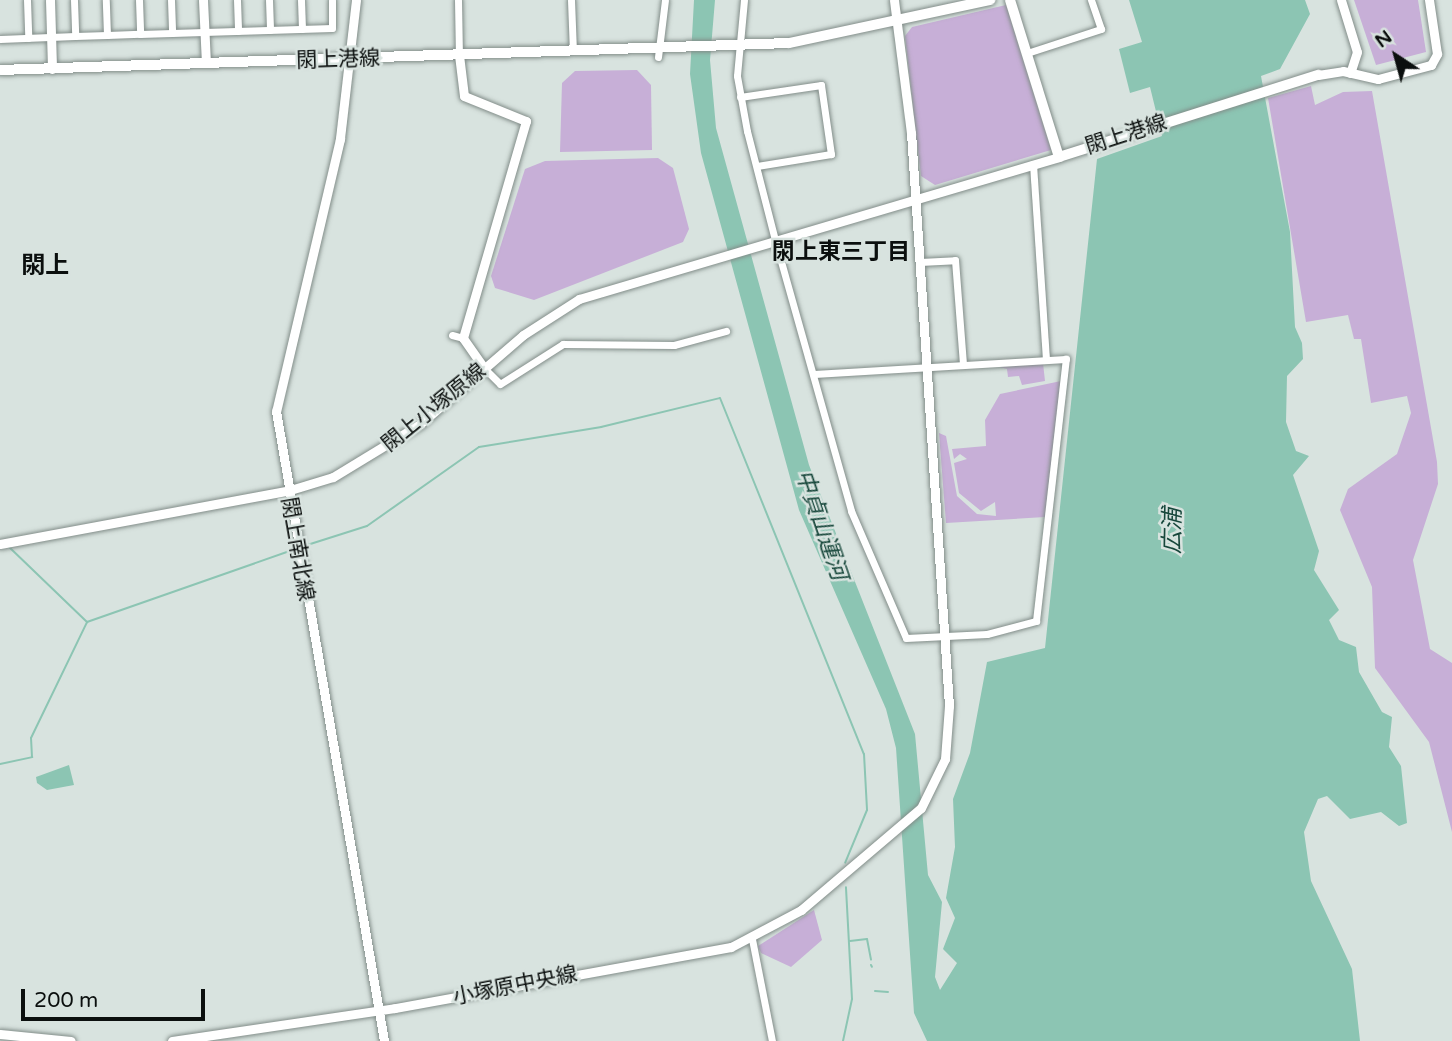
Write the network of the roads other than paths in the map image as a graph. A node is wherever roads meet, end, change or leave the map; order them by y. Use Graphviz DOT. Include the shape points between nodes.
graph roads {
  1 [pos="27,0"];
  2 [pos="50,0"];
  3 [pos="74,0"];
  4 [pos="106,0"];
  5 [pos="139,0"];
  6 [pos="171,0"];
  7 [pos="204,0"];
  8 [pos="237,0"];
  9 [pos="269,0"];
  10 [pos="301,0"];
  11 [pos="332,0"];
  12 [pos="356,0"];
  13 [pos="458,0"];
  14 [pos="571,0"];
  15 [pos="664,0"];
  16 [pos="744,0"];
  17 [pos="894,0"];
  18 [pos="990,0"];
  19 [pos="1010,0"];
  20 [pos="1091,0"];
  21 [pos="1341,0"];
  22 [pos="1429,0"];
  23 [pos="896,22"];
  24 [pos="302,29"];
  25 [pos="270,30"];
  26 [pos="238,31"];
  27 [pos="205,32"];
  28 [pos="172,33"];
  29 [pos="140,34"];
  30 [pos="107,35"];
  31 [pos="75,36"];
  32 [pos="51,37"];
  33 [pos="29,38"];
  34 [pos="0,39"];
  35 [pos="738,45"];
  36 [pos="573,51"];
  37 [pos="659,53"];
  38 [pos="1027,53"];
  39 [pos="459,55"];
  40 [pos="353,60"];
  41 [pos="206,63"];
  42 [pos="52,69"];
  43 [pos="0,70"];
  44 [pos="1350,73"];
  45 [pos="1318,75"];
  46 [pos="740,97"];
  47 [pos="1059,157"];
  48 [pos="1033,164"];
  49 [pos="757,166"];
  50 [pos="915,199"];
  51 [pos="775,240"];
  52 [pos="920,262"];
  53 [pos="726,331"];
  54 [pos="452,335"];
  55 [pos="463,338"];
  56 [pos="1046,360"];
  57 [pos="963,365"];
  58 [pos="928,367"];
  59 [pos="485,369"];
  60 [pos="813,374"];
  61 [pos="288,491"];
  62 [pos="0,544"];
  63 [pos="946,636"];
  64 [pos="752,939"];
  65 [pos="377,1011"];
  66 [pos="0,1034"];
  67 [pos="29,1040"];
  68 [pos="71,1041"];
  69 [pos="172,1041"];
  70 [pos="384,1041"];
  71 [pos="772,1041"];
  1 -- 33 [label="street"];
  2 -- 32 [label="street"];
  3 -- 31 [label="street"];
  4 -- 30 [label="street"];
  5 -- 29 [label="street"];
  6 -- 28 [label="street"];
  7 -- 27 [label="street"];
  8 -- 26 [label="street"];
  9 -- 25 [label="street"];
  10 -- 24 [label="street"];
  11 -- 24 [label="street" via="332,28"];
  12 -- 40 [label="street, 閖上南北線"];
  13 -- 39 [label="street"];
  14 -- 36 [label="street"];
  15 -- 37 [label="street"];
  16 -- 35 [label="street"];
  17 -- 23 [label="street"];
  18 -- 23 [label="main road"];
  19 -- 38 [label="main road, 閖上港線"];
  20 -- 38 [label="street" via="1101,29"];
  21 -- 44 [label="street" via="1357,52"];
  22 -- 44 [label="street, 閖上港線" via="1437,54 1431,65 1378,79"];
  23 -- 35 [label="main road" via="815,40"];
  23 -- 50 [label="street"];
  24 -- 25 [label="street"];
  25 -- 26 [label="street"];
  26 -- 27 [label="street"];
  27 -- 28 [label="street"];
  27 -- 41 [label="street"];
  28 -- 29 [label="street"];
  29 -- 30 [label="street"];
  30 -- 31 [label="street"];
  31 -- 32 [label="street"];
  32 -- 33 [label="street"];
  32 -- 42 [label="street"];
  33 -- 34 [label="street"];
  35 -- 37 [label="main road, 閖上港線"];
  35 -- 46 [label="street"];
  36 -- 37 [label="main road, 閖上港線"];
  36 -- 39 [label="main road, 閖上港線"];
  38 -- 47 [label="main road, 閖上港線"];
  39 -- 40 [label="main road, 閖上港線"];
  39 -- 55 [label="street" via="464,96 526,121"];
  40 -- 41 [label="main road, 閖上港線"];
  40 -- 61 [label="street, 閖上南北線" via="340,139 276,411"];
  41 -- 42 [label="main road, 閖上港線"];
  42 -- 43 [label="main road, 閖上港線"];
  44 -- 45 [label="street, 閖上港線"];
  45 -- 47 [label="main road, 閖上港線"];
  46 -- 49 [label="street"];
  46 -- 49 [label="street" via="821,85 831,154"];
  47 -- 48 [label="street"];
  48 -- 50 [label="street"];
  48 -- 56 [label="street"];
  49 -- 51 [label="street"];
  50 -- 51 [label="street"];
  50 -- 52 [label="street"];
  51 -- 59 [label="street, 閖上小塚原線" via="579,299"];
  51 -- 60 [label="street"];
  52 -- 57 [label="street" via="955,260"];
  52 -- 58 [label="street"];
  53 -- 59 [label="street" via="674,345 562,344 500,384"];
  54 -- 55 [label="street"];
  55 -- 59 [label="street"];
  56 -- 57 [label="street"];
  56 -- 63 [label="street" via="1066,359 1036,621 987,634"];
  57 -- 58 [label="street"];
  58 -- 60 [label="street"];
  58 -- 63 [label="street"];
  59 -- 61 [label="street, 閖上小塚原線" via="362,463"];
  60 -- 63 [label="street" via="851,511 906,638"];
  61 -- 62 [label="street, 閖上小塚原線"];
  61 -- 65 [label="street, 閖上南北線"];
  63 -- 64 [label="street, 小塚原中央線" via="948,739 928,797 893,838"];
  64 -- 65 [label="street, 小塚原中央線"];
  64 -- 71 [label="street"];
  65 -- 69 [label="street, 小塚原中央線"];
  65 -- 70 [label="street, 閖上南北線"];
  66 -- 67 [label="street"];
  67 -- 68 [label="street"];
}
